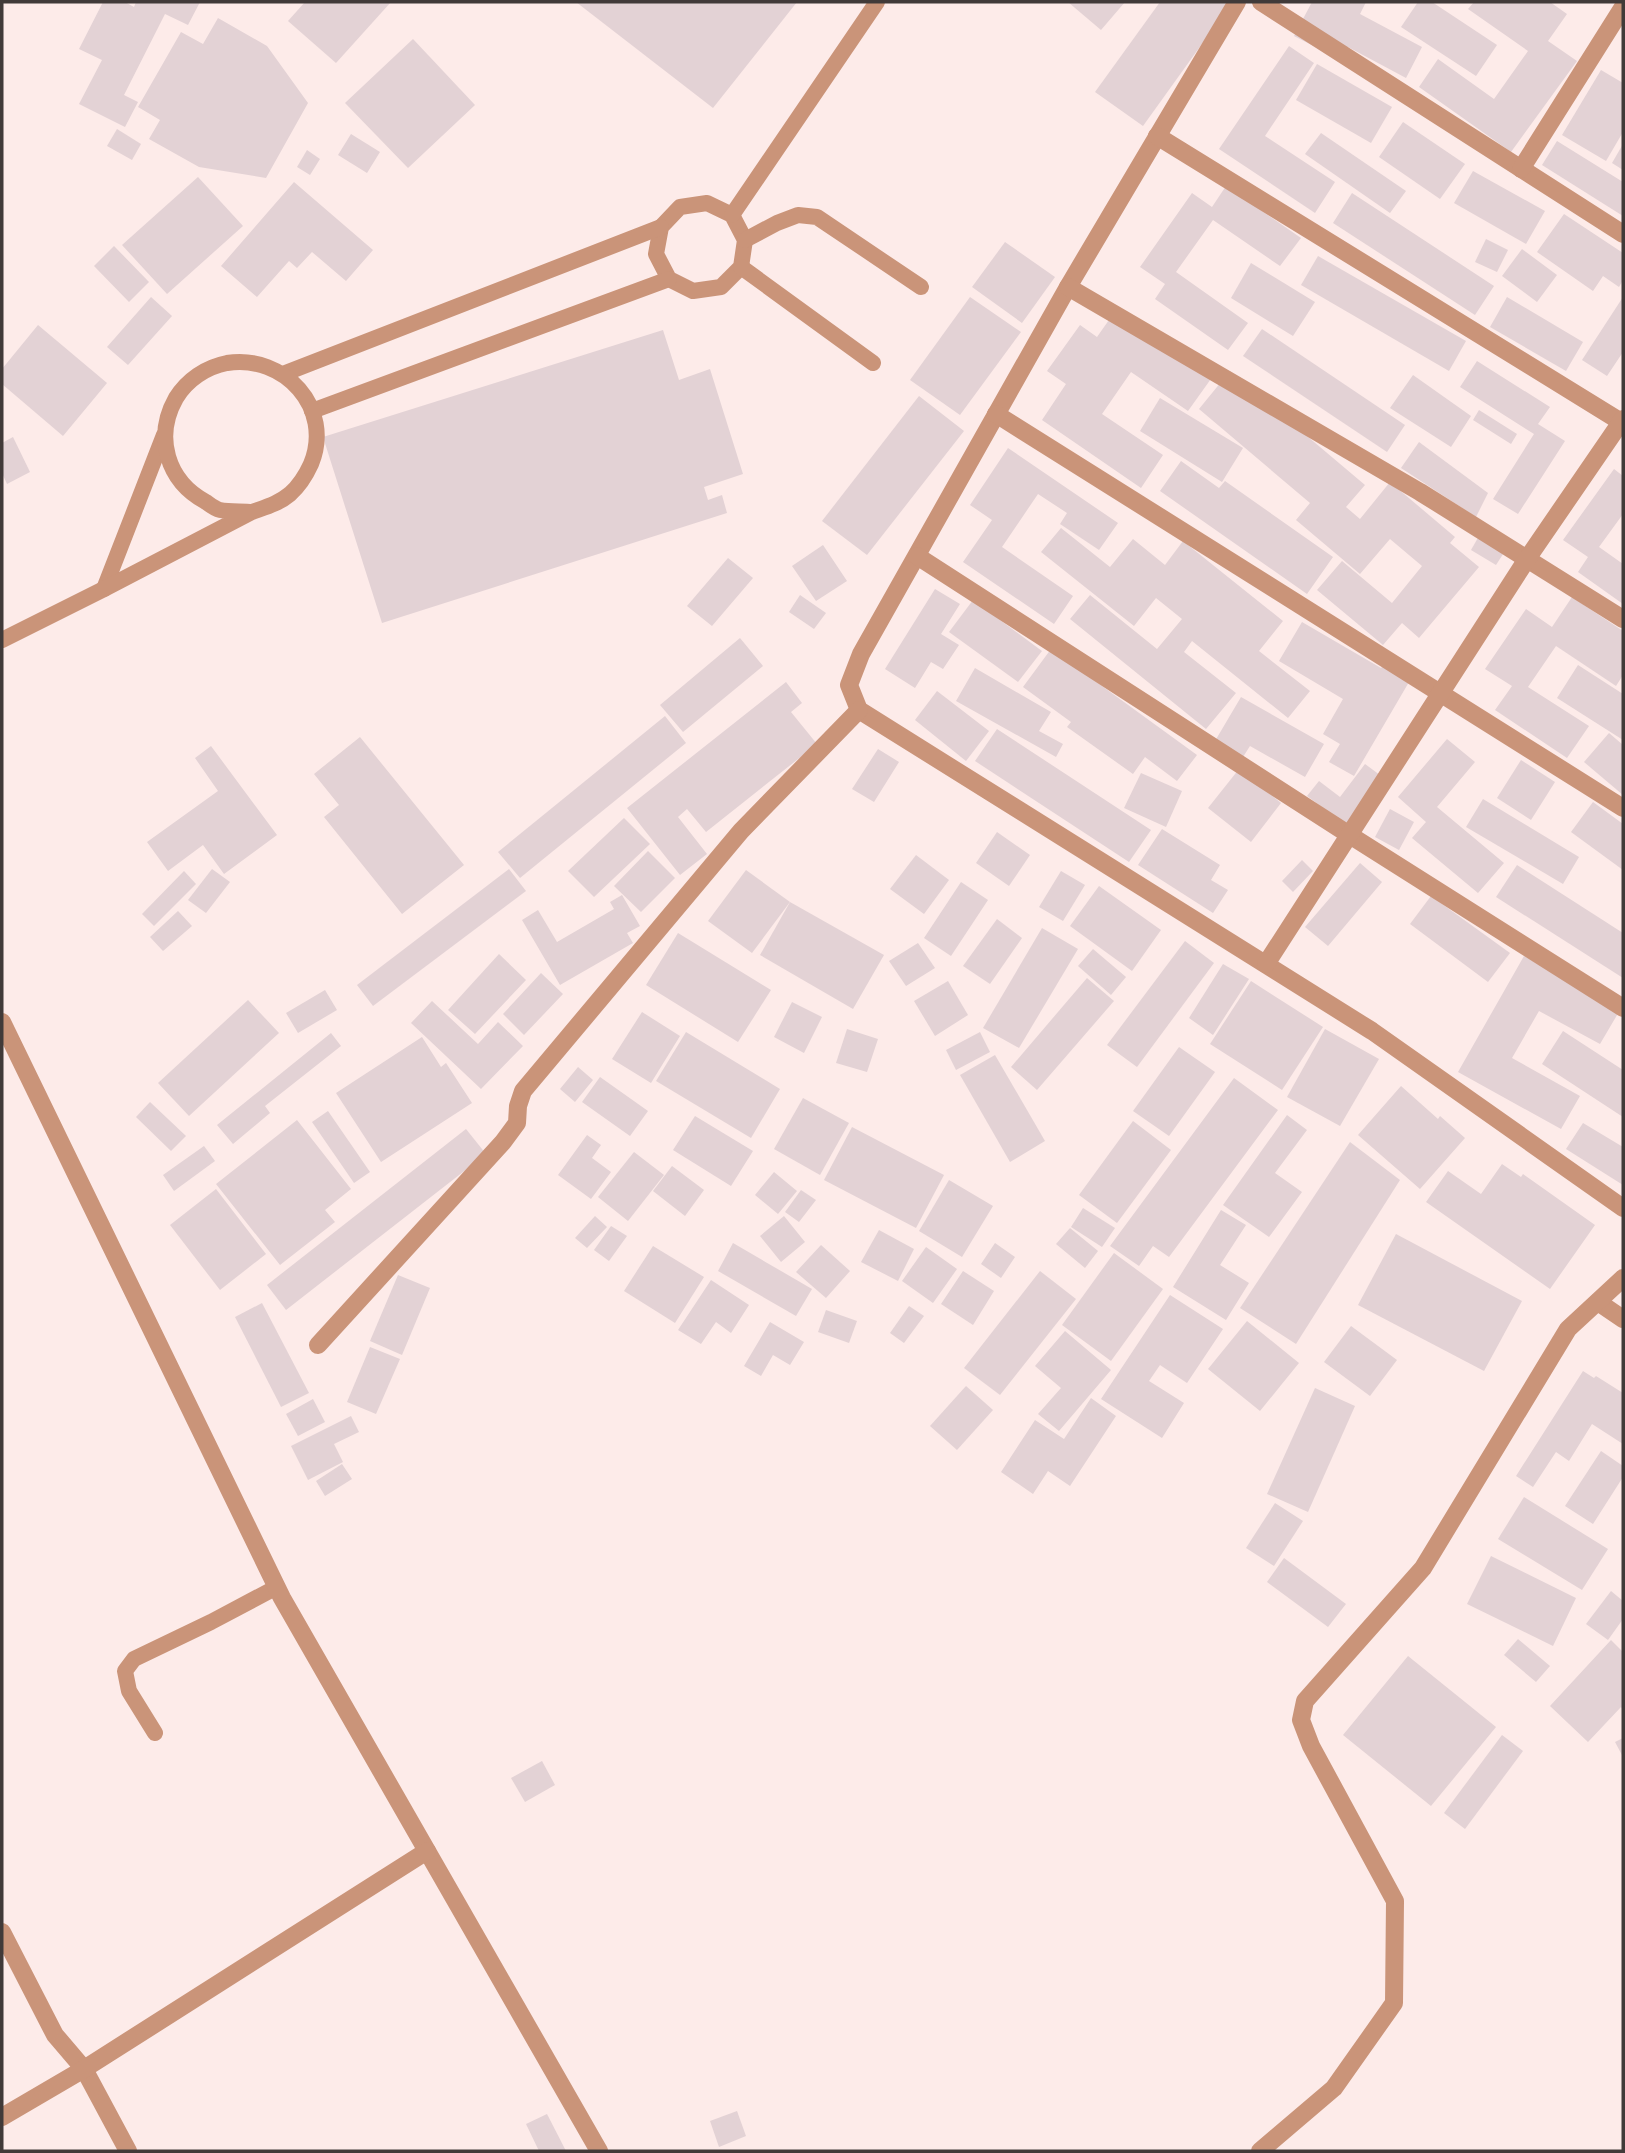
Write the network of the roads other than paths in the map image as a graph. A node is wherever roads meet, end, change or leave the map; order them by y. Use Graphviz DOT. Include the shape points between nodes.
graph roads {
  1 [pos="877,2"];
  2 [pos="1237,2"];
  3 [pos="1261,2"];
  4 [pos="1623,7"];
  5 [pos="1157,136"];
  6 [pos="1521,169"];
  7 [pos="732,215"];
  8 [pos="661,227"];
  9 [pos="1623,234"];
  10 [pos="744,240"];
  11 [pos="741,267"];
  12 [pos="669,279"];
  13 [pos="921,287"];
  14 [pos="1068,287"];
  15 [pos="873,363"];
  16 [pos="283,374"];
  17 [pos="312,411"];
  18 [pos="996,414"];
  19 [pos="1623,422"];
  20 [pos="164,433"];
  21 [pos="252,512"];
  22 [pos="917,556"];
  23 [pos="1527,559"];
  24 [pos="104,589"];
  25 [pos="1623,619"];
  26 [pos="2,640"];
  27 [pos="1440,693"];
  28 [pos="859,710"];
  29 [pos="1623,808"];
  30 [pos="1348,835"];
  31 [pos="1266,964"];
  32 [pos="1623,1008"];
  33 [pos="2,1022"];
  34 [pos="1623,1208"];
  35 [pos="1623,1278"];
  36 [pos="1598,1302"];
  37 [pos="1623,1319"];
  38 [pos="318,1345"];
  39 [pos="276,1587"];
  40 [pos="155,1733"];
  41 [pos="427,1851"];
  42 [pos="2,1932"];
  43 [pos="84,2069"];
  44 [pos="2,2117"];
  45 [pos="128,2151"];
  46 [pos="599,2151"];
  47 [pos="1260,2151"];
  1 -- 7 [label="lane"];
  2 -- 5 [label="street"];
  3 -- 6 [label="street"];
  4 -- 6 [label="street"];
  5 -- 14 [label="street"];
  5 -- 19 [label="street"];
  6 -- 9 [label="street"];
  7 -- 8 [label="lane" via="707,203 680,207"];
  7 -- 10 [label="lane"];
  8 -- 12 [label="lane" via="656,254"];
  8 -- 16 [label="lane"];
  10 -- 11 [label="lane"];
  10 -- 13 [label="lane" via="799,215 817,217"];
  11 -- 12 [label="lane" via="721,287 693,291"];
  11 -- 15 [label="lane"];
  12 -- 17 [label="lane"];
  14 -- 18 [label="street"];
  14 -- 23 [label="street"];
  16 -- 17 [label="lane" via="300,390"];
  16 -- 20 [label="lane" via="263,364 217,365 197,375 181,391 169,410"];
  17 -- 21 [label="lane" via="314,455 306,475 292,493"];
  18 -- 22 [label="street"];
  18 -- 27 [label="street"];
  19 -- 23 [label="street"];
  20 -- 21 [label="lane" via="170,466 190,493 219,510"];
  20 -- 24 [label="lane"];
  21 -- 24 [label="lane"];
  22 -- 28 [label="street" via="861,654 849,685"];
  22 -- 30 [label="street"];
  23 -- 25 [label="street"];
  23 -- 27 [label="street"];
  24 -- 26 [label="lane"];
  27 -- 29 [label="street"];
  27 -- 30 [label="street"];
  28 -- 31 [label="street"];
  28 -- 38 [label="street" via="741,831 523,1091 517,1124 503,1142"];
  30 -- 31 [label="street"];
  30 -- 32 [label="street"];
  31 -- 34 [label="street" via="1372,1031"];
  33 -- 39 [label="street"];
  35 -- 36 [label="street"];
  36 -- 37 [label="street"];
  36 -- 47 [label="street" via="1569,1329 1423,1568 1305,1701 1301,1720 1311,1746 1395,1902 1394,2003 1334,2088"];
  39 -- 40 [label="lane" via="134,1659 125,1671 129,1691"];
  39 -- 41 [label="street"];
  41 -- 43 [label="street"];
  41 -- 46 [label="street"];
  42 -- 43 [label="street" via="55,2035"];
  43 -- 44 [label="street"];
  43 -- 45 [label="street"];
}
